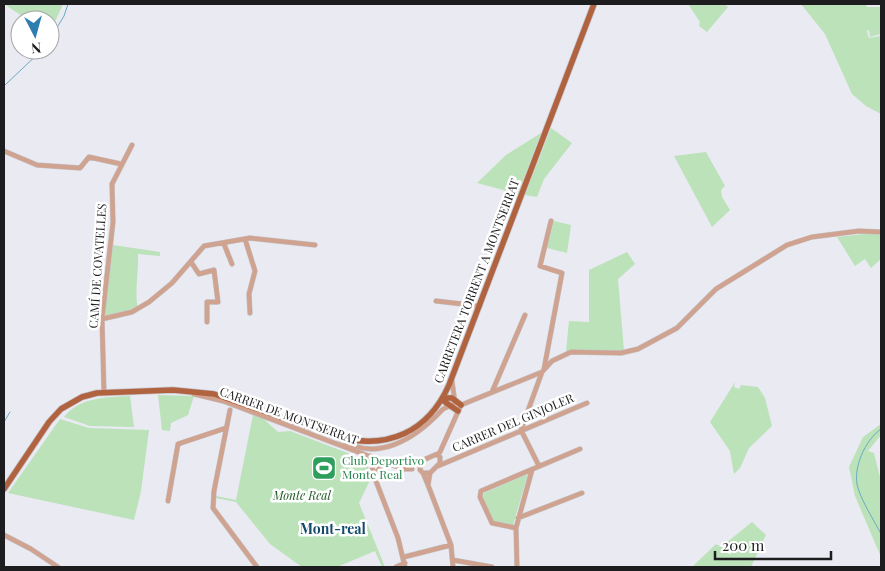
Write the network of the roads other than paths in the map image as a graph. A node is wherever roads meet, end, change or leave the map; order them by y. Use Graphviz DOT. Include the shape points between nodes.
graph roads {
  1 [pos="594,4"];
  2 [pos="132,145"];
  3 [pos="4,151"];
  4 [pos="121,164"];
  5 [pos="551,221"];
  6 [pos="881,232"];
  7 [pos="245,239"];
  8 [pos="224,244"];
  9 [pos="315,245"];
  10 [pos="190,262"];
  11 [pos="232,264"];
  12 [pos="436,301"];
  13 [pos="480,306"];
  14 [pos="250,313"];
  15 [pos="525,315"];
  16 [pos="102,319"];
  17 [pos="208,322"];
  18 [pos="543,370"];
  19 [pos="452,379"];
  20 [pos="187,391"];
  21 [pos="104,392"];
  22 [pos="492,392"];
  23 [pos="443,398"];
  24 [pos="454,400"];
  25 [pos="228,403"];
  26 [pos="587,403"];
  27 [pos="235,406"];
  28 [pos="450,406"];
  29 [pos="459,408"];
  30 [pos="230,410"];
  31 [pos="226,428"];
  32 [pos="521,430"];
  33 [pos="337,437"];
  34 [pos="580,449"];
  35 [pos="370,456"];
  36 [pos="439,456"];
  37 [pos="384,462"];
  38 [pos="448,462"];
  39 [pos="420,463"];
  40 [pos="438,466"];
  41 [pos="539,466"];
  42 [pos="412,469"];
  43 [pos="532,470"];
  44 [pos="421,472"];
  45 [pos="430,474"];
  46 [pos="374,476"];
  47 [pos="428,485"];
  48 [pos="4,489"];
  49 [pos="582,493"];
  50 [pos="168,501"];
  51 [pos="518,518"];
  52 [pos="516,528"];
  53 [pos="4,535"];
  54 [pos="451,545"];
  55 [pos="404,557"];
  56 [pos="452,560"];
  57 [pos="405,565"];
  58 [pos="58,567"];
  59 [pos="257,567"];
  60 [pos="396,567"];
  61 [pos="452,567"];
  62 [pos="492,567"];
  63 [pos="517,567"];
  1 -- 13 [label="main road, CARRETERA TORRENT A MONTSERRAT"];
  2 -- 4 [label="street, CAMÍ DE COVATELLES"];
  3 -- 4 [label="street" via="37,165 79,168 89,156"];
  4 -- 16 [label="street, CAMÍ DE COVATELLES" via="112,184 113,222"];
  5 -- 18 [label="street" via="540,266 562,272"];
  6 -- 18 [label="street" via="822,236 787,245 716,290 685,322 650,343 621,353 572,352 552,361"];
  7 -- 8 [label="street"];
  7 -- 9 [label="street"];
  7 -- 14 [label="street" via="255,270 249,294"];
  8 -- 10 [label="street" via="204,246"];
  8 -- 11 [label="street"];
  10 -- 16 [label="street" via="172,283 142,306 132,312"];
  10 -- 17 [label="street" via="199,274 214,270 218,302 208,302"];
  12 -- 13 [label="street"];
  13 -- 19 [label="main road, CARRETERA TORRENT A MONTSERRAT"];
  15 -- 22 [label="street"];
  16 -- 21 [label="street, CAMÍ DE COVATELLES"];
  18 -- 22 [label="street"];
  18 -- 32 [label="street"];
  19 -- 23 [label="main road, CARRETERA TORRENT A MONTSERRAT"];
  19 -- 24 [label="street"];
  20 -- 21 [label="main road, CARRETERA TORRENT A MONTSERRAT"];
  20 -- 25 [label="street, CARRER DE MONTSERRAT"];
  20 -- 33 [label="main road, CARRETERA TORRENT A MONTSERRAT" via="226,397"];
  21 -- 48 [label="main road, CARRETERA TORRENT A MONTSERRAT" via="82,397 61,409"];
  22 -- 29 [label="street"];
  23 -- 24 [label="main road"];
  23 -- 28 [label="main road"];
  23 -- 33 [label="main road, CARRETERA TORRENT A MONTSERRAT" via="428,417 390,440 369,442"];
  24 -- 28 [label="street, CARRER DE MONTSERRAT"];
  24 -- 29 [label="main road"];
  25 -- 27 [label="street, CARRER DE MONTSERRAT"];
  25 -- 30 [label="street"];
  26 -- 32 [label="street, CARRER DEL GINJOLER"];
  27 -- 30 [label="street"];
  27 -- 35 [label="street, CARRER DE MONTSERRAT"];
  28 -- 29 [label="main road"];
  28 -- 33 [label="street, CARRER DE MONTSERRAT" via="412,437 378,449 364,449"];
  29 -- 36 [label="street"];
  30 -- 31 [label="street"];
  31 -- 50 [label="street" via="178,444"];
  31 -- 59 [label="street" via="213,508"];
  32 -- 38 [label="street, CARRER DEL GINJOLER"];
  32 -- 41 [label="street"];
  34 -- 41 [label="street"];
  35 -- 37 [label="street, CARRER DE MONTSERRAT"];
  35 -- 46 [label="street"];
  36 -- 38 [label="street"];
  36 -- 39 [label="street"];
  36 -- 40 [label="street"];
  37 -- 42 [label="street, CARRER DE MONTSERRAT"];
  37 -- 46 [label="street"];
  38 -- 40 [label="street, CARRER DEL GINJOLER"];
  39 -- 42 [label="street"];
  39 -- 44 [label="street"];
  40 -- 45 [label="street"];
  41 -- 43 [label="street"];
  42 -- 44 [label="street, CARRER DE MONTSERRAT"];
  43 -- 51 [label="street"];
  43 -- 52 [label="street" via="483,490 480,495 492,523"];
  44 -- 45 [label="street, CARRER DE MONTSERRAT"];
  44 -- 47 [label="street"];
  45 -- 47 [label="street"];
  46 -- 55 [label="street"];
  47 -- 54 [label="street"];
  49 -- 51 [label="street"];
  51 -- 52 [label="street"];
  52 -- 63 [label="street"];
  53 -- 58 [label="street"];
  54 -- 55 [label="street"];
  54 -- 56 [label="street"];
  55 -- 57 [label="street"];
  56 -- 61 [label="street"];
  56 -- 62 [label="street"];
  57 -- 60 [label="street"];
}
